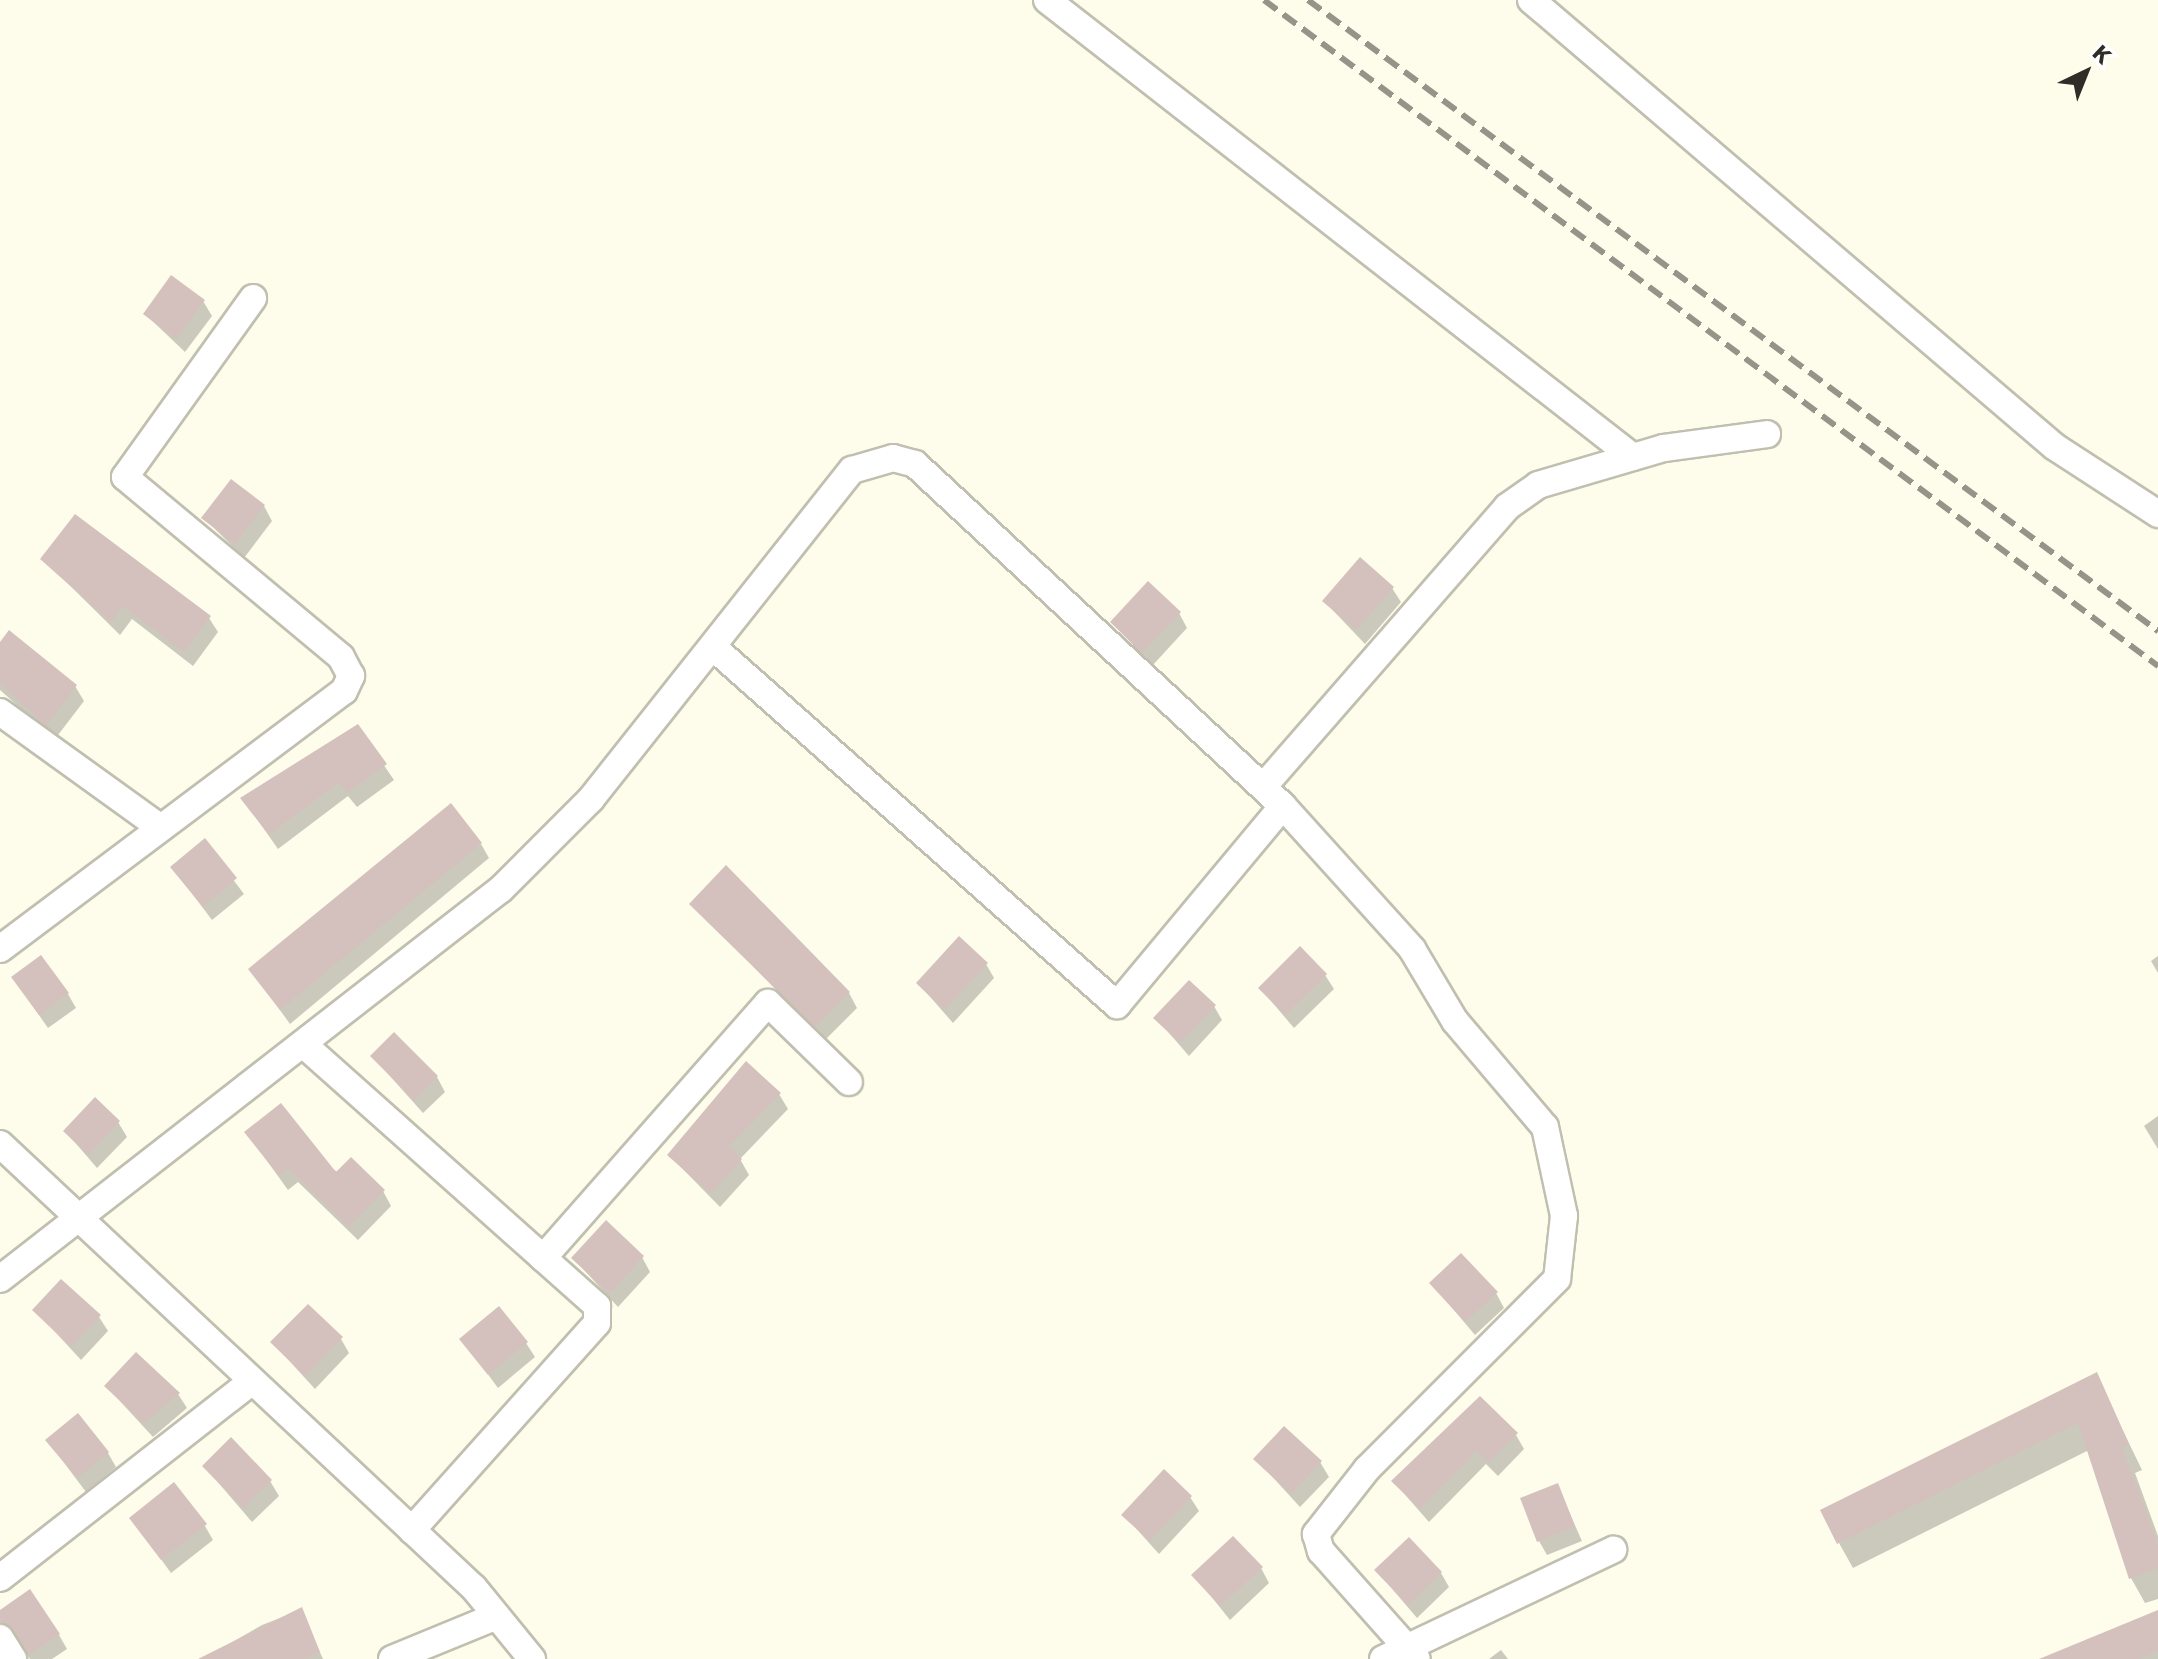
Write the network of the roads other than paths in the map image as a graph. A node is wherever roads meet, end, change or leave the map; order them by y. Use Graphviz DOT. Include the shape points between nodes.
graph roads {
  1 [pos="1047,0"];
  2 [pos="1531,0"];
  3 [pos="253,298"];
  4 [pos="1767,434"];
  5 [pos="1633,457"];
  6 [pos="2158,514"];
  7 [pos="713,647"];
  8 [pos="0,712"];
  9 [pos="1263,787"];
  10 [pos="1283,806"];
  11 [pos="161,828"];
  12 [pos="0,949"];
  13 [pos="303,1044"];
  14 [pos="849,1082"];
  15 [pos="0,1144"];
  16 [pos="79,1219"];
  17 [pos="543,1258"];
  18 [pos="0,1279"];
  19 [pos="252,1381"];
  20 [pos="412,1530"];
  21 [pos="1613,1550"];
  22 [pos="0,1578"];
  23 [pos="497,1616"];
  24 [pos="0,1638"];
  25 [pos="1412,1654"];
  26 [pos="13,1659"];
  27 [pos="392,1659"];
  28 [pos="532,1659"];
  29 [pos="1383,1659"];
  1 -- 5 [label="street"];
  2 -- 6 [label="street" via="2055,447"];
  3 -- 11 [label="street" via="125,477 341,657 351,676 344,691"];
  4 -- 5 [label="street"];
  5 -- 9 [label="street" via="1538,485 1507,507"];
  7 -- 9 [label="street" via="852,470 893,458 915,464"];
  7 -- 10 [label="street" via="1117,1005"];
  7 -- 13 [label="street" via="539,854"];
  8 -- 11 [label="street"];
  9 -- 10 [label="street"];
  10 -- 25 [label="street" via="1412,949 1455,1021 1532,1108 1559,1167 1564,1256 1547,1297 1367,1469 1316,1534 1321,1551"];
  11 -- 12 [label="street"];
  13 -- 16 [label="street"];
  13 -- 17 [label="street"];
  14 -- 17 [label="street" via="768,1003"];
  15 -- 16 [label="street"];
  16 -- 18 [label="street"];
  16 -- 19 [label="street"];
  17 -- 20 [label="street" via="597,1306 597,1323"];
  19 -- 20 [label="street"];
  19 -- 22 [label="street"];
  20 -- 23 [label="street"];
  21 -- 25 [label="street"];
  23 -- 27 [label="street"];
  23 -- 28 [label="street"];
  24 -- 26 [label="street"];
  25 -- 29 [label="street"];
}
